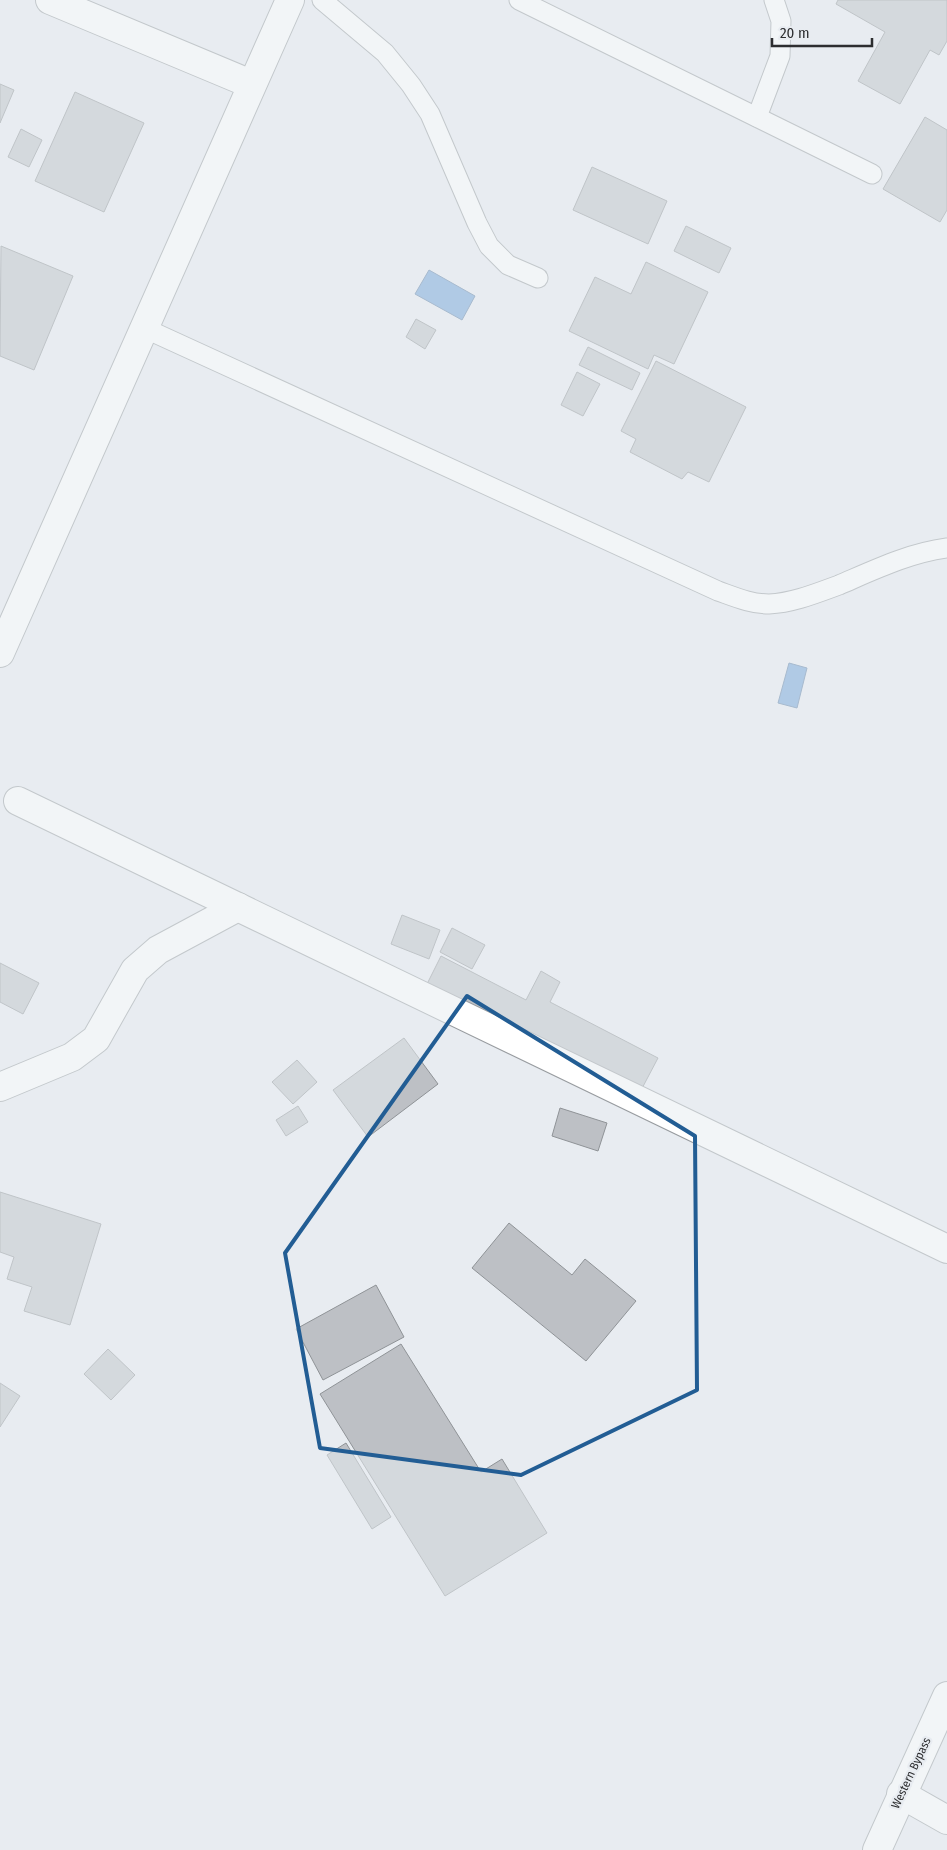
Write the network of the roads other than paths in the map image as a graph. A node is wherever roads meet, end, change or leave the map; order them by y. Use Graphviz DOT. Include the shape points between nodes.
graph roads {
  1 [pos="50,0"];
  2 [pos="290,0"];
  3 [pos="322,0"];
  4 [pos="519,0"];
  5 [pos="774,0"];
  6 [pos="251,84"];
  7 [pos="757,117"];
  8 [pos="872,174"];
  9 [pos="538,278"];
  10 [pos="144,328"];
  11 [pos="947,548"];
  12 [pos="0,653"];
  13 [pos="18,801"];
  14 [pos="238,907"];
  15 [pos="0,1087"];
  16 [pos="947,1249"];
  17 [pos="947,1696"];
  18 [pos="901,1794"];
  19 [pos="947,1820"];
  20 [pos="877,1850"];
  1 -- 6 [label="street"];
  2 -- 6 [label="street"];
  3 -- 9 [label="lane" via="385,53 411,85 430,114 489,246 508,265"];
  4 -- 7 [label="lane"];
  5 -- 7 [label="lane" via="781,21 780,56"];
  6 -- 10 [label="street"];
  7 -- 8 [label="lane"];
  10 -- 11 [label="lane" via="745,601 769,604 795,600 901,559"];
  10 -- 12 [label="street"];
  13 -- 14 [label="street"];
  14 -- 15 [label="street" via="158,950 135,970 96,1039 72,1057"];
  14 -- 16 [label="street"];
  17 -- 18 [label="street, Western Bypass"];
  18 -- 19 [label="street"];
  18 -- 20 [label="street, Western Bypass"];
}
